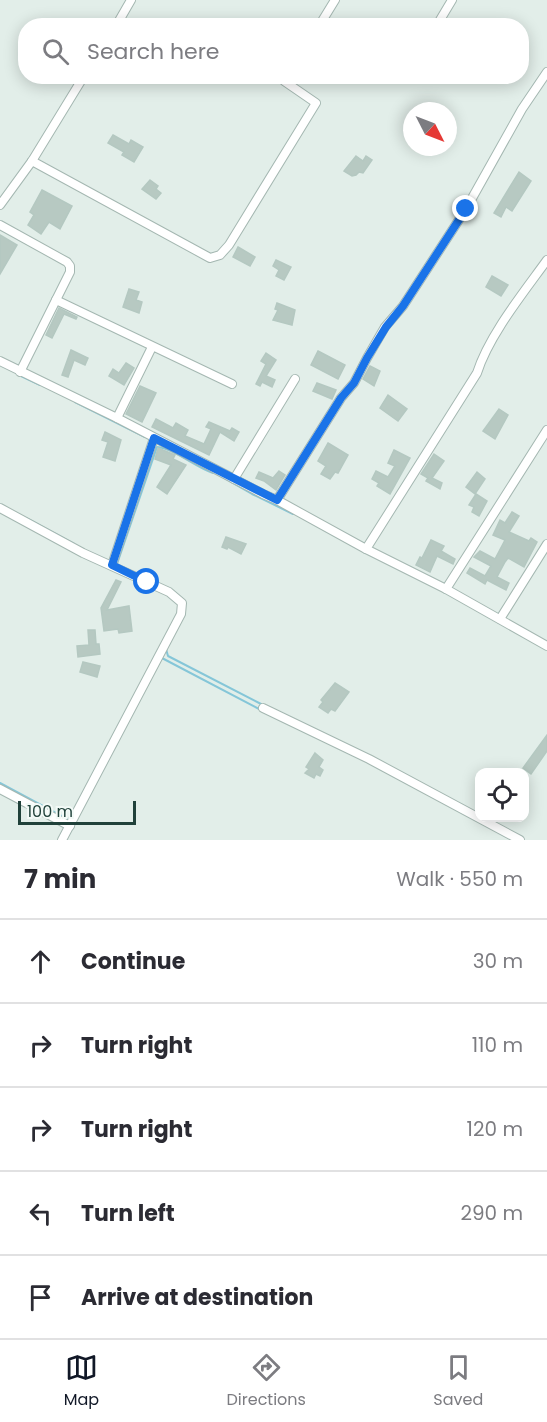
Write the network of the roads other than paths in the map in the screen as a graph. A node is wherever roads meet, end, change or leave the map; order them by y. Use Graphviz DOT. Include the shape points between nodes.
graph roads {
  1 [pos="131,0"];
  2 [pos="335,0"];
  3 [pos="452,0"];
  4 [pos="121,18"];
  5 [pos="324,18"];
  6 [pos="441,18"];
  7 [pos="547,72"];
  8 [pos="79,84"];
  9 [pos="288,84"];
  10 [pos="32,161"];
  11 [pos="0,205"];
  12 [pos="0,225"];
  13 [pos="547,260"];
  14 [pos="56,300"];
  15 [pos="152,347"];
  16 [pos="0,362"];
  17 [pos="20,372"];
  18 [pos="295,379"];
  19 [pos="232,384"];
  20 [pos="117,418"];
  21 [pos="547,430"];
  22 [pos="154,438"];
  23 [pos="234,479"];
  24 [pos="277,500"];
  25 [pos="0,508"];
  26 [pos="547,544"];
  27 [pos="366,549"];
  28 [pos="112,565"];
  29 [pos="446,589"];
  30 [pos="500,619"];
  31 [pos="547,646"];
  32 [pos="263,708"];
  33 [pos="0,789"];
  34 [pos="70,826"];
  35 [pos="62,840"];
  36 [pos="520,840"];
  1 -- 4 [label="street"];
  2 -- 5 [label="street"];
  3 -- 6 [label="street"];
  7 -- 24 [label="street" via="466,209"];
  8 -- 10 [label="street"];
  9 -- 10 [label="street" via="316,103 220,255 210,258"];
  10 -- 11 [label="street"];
  12 -- 14 [label="street" via="70,266"];
  13 -- 27 [label="street" via="510,312 477,373"];
  14 -- 15 [label="street"];
  14 -- 17 [label="street"];
  15 -- 19 [label="street"];
  15 -- 20 [label="street"];
  16 -- 17 [label="street"];
  17 -- 20 [label="street"];
  18 -- 23 [label="street"];
  20 -- 22 [label="street"];
  21 -- 29 [label="street"];
  22 -- 23 [label="street"];
  22 -- 28 [label="street"];
  23 -- 24 [label="street"];
  24 -- 27 [label="street"];
  25 -- 28 [label="street"];
  26 -- 30 [label="street"];
  27 -- 29 [label="street"];
  28 -- 34 [label="street" via="169,592 180,599 183,608"];
  29 -- 30 [label="street"];
  30 -- 31 [label="street"];
  32 -- 36 [label="street" via="369,759"];
  33 -- 34 [label="street"];
  34 -- 35 [label="street"];
}
